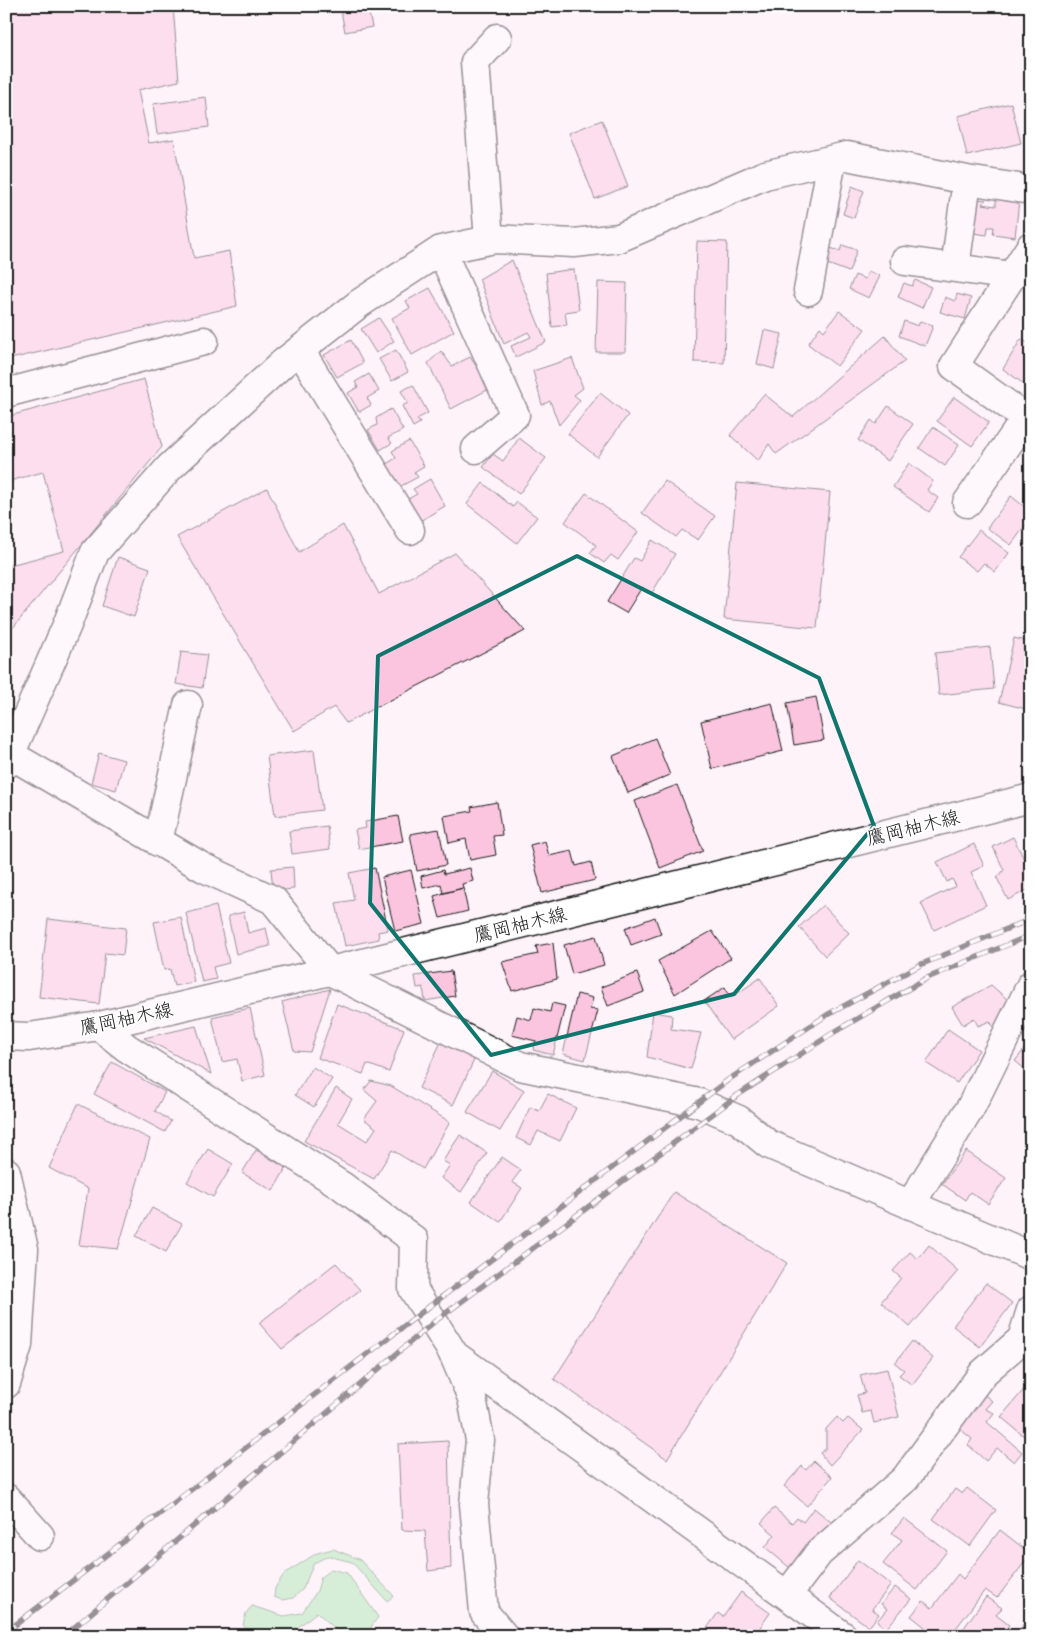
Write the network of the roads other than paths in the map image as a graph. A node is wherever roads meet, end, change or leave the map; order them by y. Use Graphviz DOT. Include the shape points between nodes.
graph roads {
  1 [pos="497,38"];
  2 [pos="832,160"];
  3 [pos="968,180"];
  4 [pos="1031,190"];
  5 [pos="489,240"];
  6 [pos="1031,246"];
  7 [pos="441,250"];
  8 [pos="905,261"];
  9 [pos="955,268"];
  10 [pos="1012,276"];
  11 [pos="808,291"];
  12 [pos="204,341"];
  13 [pos="300,350"];
  14 [pos="6,394"];
  15 [pos="1028,415"];
  16 [pos="476,450"];
  17 [pos="967,503"];
  18 [pos="410,530"];
  19 [pos="188,705"];
  20 [pos="9,760"];
  21 [pos="1031,798"];
  22 [pos="158,842"];
  23 [pos="330,971"];
  24 [pos="1031,985"];
  25 [pos="1023,1020"];
  26 [pos="99,1026"];
  27 [pos="6,1036"];
  28 [pos="6,1172"];
  29 [pos="910,1205"];
  30 [pos="1031,1256"];
  31 [pos="1031,1310"];
  32 [pos="453,1353"];
  33 [pos="6,1384"];
  34 [pos="6,1498"];
  35 [pos="40,1536"];
  36 [pos="787,1595"];
  37 [pos="504,1636"];
  38 [pos="843,1636"];
  1 -- 5 [label="street" via="475,62"];
  2 -- 3 [label="street" via="847,156"];
  2 -- 5 [label="street" via="766,175 619,238 574,243"];
  2 -- 11 [label="street"];
  3 -- 4 [label="street"];
  3 -- 9 [label="street"];
  5 -- 7 [label="street"];
  6 -- 10 [label="street"];
  7 -- 13 [label="street" via="360,303"];
  7 -- 16 [label="street" via="515,415"];
  8 -- 9 [label="street"];
  9 -- 10 [label="street"];
  10 -- 15 [label="street" via="954,366"];
  12 -- 14 [label="street"];
  13 -- 18 [label="street"];
  13 -- 20 [label="street" via="170,467 95,552"];
  15 -- 17 [label="street"];
  19 -- 22 [label="street"];
  20 -- 22 [label="street"];
  21 -- 23 [label="street, 鷹岡柚木線"];
  22 -- 23 [label="street" via="204,868 273,900"];
  23 -- 26 [label="street, 鷹岡柚木線"];
  23 -- 29 [label="street" via="520,1066 700,1103 738,1120 768,1144"];
  24 -- 25 [label="street"];
  25 -- 29 [label="street"];
  26 -- 27 [label="street, 鷹岡柚木線"];
  26 -- 32 [label="street" via="342,1186 414,1240 413,1289"];
  28 -- 33 [label="street" via="24,1249 18,1345"];
  29 -- 30 [label="street"];
  31 -- 36 [label="street" via="1022,1339 983,1372 905,1479 819,1553"];
  32 -- 36 [label="street"];
  32 -- 37 [label="street" via="472,1398 480,1440 474,1504 484,1612"];
  34 -- 35 [label="street"];
  36 -- 38 [label="street"];
}
